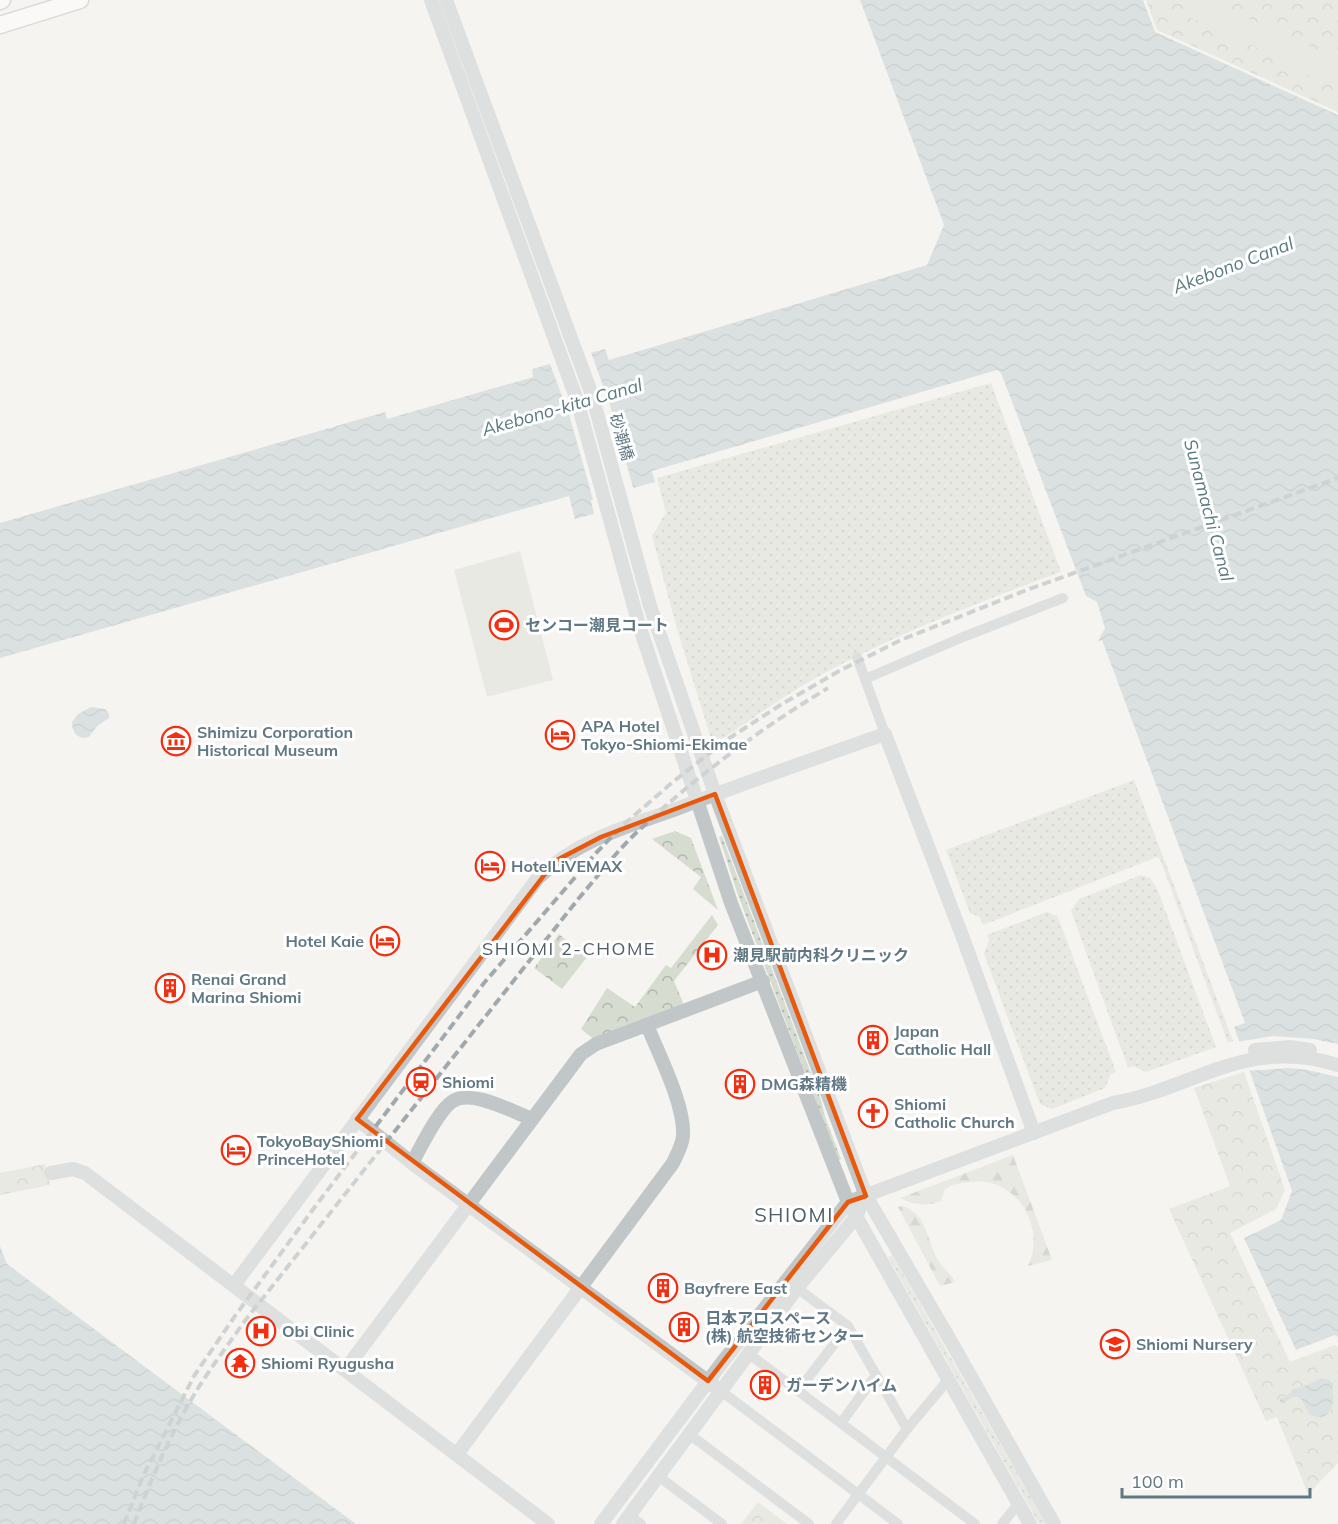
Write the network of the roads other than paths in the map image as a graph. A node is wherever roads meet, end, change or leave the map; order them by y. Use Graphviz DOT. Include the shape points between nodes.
graph roads {
  1 [pos="80,0"];
  2 [pos="431,0"];
  3 [pos="446,0"];
  4 [pos="0,25"];
  5 [pos="1064,598"];
  6 [pos="857,657"];
  7 [pos="866,680"];
  8 [pos="885,734"];
  9 [pos="715,794"];
  10 [pos="697,801"];
  11 [pos="763,981"];
  12 [pos="647,1025"];
  13 [pos="1338,1056"];
  14 [pos="1240,1057"];
  15 [pos="1338,1065"];
  16 [pos="357,1119"];
  17 [pos="532,1119"];
  18 [pos="1034,1133"];
  19 [pos="412,1162"];
  20 [pos="51,1173"];
  21 [pos="866,1196"];
  22 [pos="848,1202"];
  23 [pos="468,1204"];
  24 [pos="856,1217"];
  25 [pos="234,1285"];
  26 [pos="580,1288"];
  27 [pos="797,1288"];
  28 [pos="848,1326"];
  29 [pos="748,1354"];
  30 [pos="345,1370"];
  31 [pos="876,1375"];
  32 [pos="948,1380"];
  33 [pos="708,1381"];
  34 [pos="721,1391"];
  35 [pos="798,1391"];
  36 [pos="841,1423"];
  37 [pos="907,1429"];
  38 [pos="689,1434"];
  39 [pos="457,1454"];
  40 [pos="887,1457"];
  41 [pos="658,1476"];
  42 [pos="859,1495"];
  43 [pos="1018,1503"];
  44 [pos="631,1521"];
  45 [pos="548,1524"];
  46 [pos="601,1524"];
  47 [pos="722,1524"];
  48 [pos="809,1524"];
  49 [pos="836,1524"];
  50 [pos="898,1524"];
  51 [pos="975,1524"];
  52 [pos="1002,1524"];
  53 [pos="1030,1524"];
  54 [pos="1054,1524"];
  1 -- 4 [label="main road"];
  2 -- 10 [label="street, 砂潮橋" via="577,400 639,625"];
  3 -- 9 [label="street, 砂潮橋" via="592,395 650,606"];
  5 -- 7 [label="street"];
  6 -- 7 [label="street"];
  7 -- 8 [label="street"];
  8 -- 9 [label="street"];
  8 -- 18 [label="street"];
  9 -- 10 [label="street"];
  9 -- 21 [label="street, 砂潮橋"];
  10 -- 11 [label="street, 砂潮橋" via="731,903"];
  10 -- 16 [label="street" via="593,840 555,861 538,878"];
  11 -- 12 [label="street"];
  11 -- 22 [label="street, 砂潮橋"];
  12 -- 17 [label="street" via="587,1049"];
  12 -- 26 [label="street" via="682,1116 682,1140 673,1163"];
  13 -- 14 [label="street" via="1290,1047 1259,1049"];
  14 -- 15 [label="street" via="1305,1057"];
  14 -- 18 [label="street" via="1130,1093"];
  16 -- 19 [label="street"];
  16 -- 25 [label="street"];
  17 -- 19 [label="street" via="478,1099 455,1100 435,1123"];
  17 -- 23 [label="street"];
  18 -- 21 [label="street"];
  19 -- 23 [label="street"];
  20 -- 25 [label="street" via="73,1168 85,1173"];
  21 -- 22 [label="street"];
  21 -- 24 [label="street"];
  21 -- 54 [label="street, 砂潮橋"];
  22 -- 24 [label="street, 砂潮橋"];
  22 -- 33 [label="street"];
  23 -- 26 [label="street"];
  23 -- 30 [label="street"];
  24 -- 27 [label="street"];
  24 -- 32 [label="street, 砂潮橋"];
  25 -- 30 [label="street"];
  26 -- 33 [label="street"];
  26 -- 39 [label="street"];
  27 -- 28 [label="street"];
  27 -- 29 [label="street"];
  28 -- 31 [label="street"];
  28 -- 35 [label="street"];
  29 -- 34 [label="street"];
  29 -- 35 [label="street"];
  30 -- 39 [label="street"];
  31 -- 36 [label="street"];
  31 -- 37 [label="street"];
  32 -- 37 [label="street"];
  32 -- 43 [label="street, 砂潮橋"];
  33 -- 34 [label="street"];
  33 -- 46 [label="street"];
  34 -- 38 [label="street"];
  34 -- 42 [label="street"];
  35 -- 36 [label="street"];
  36 -- 40 [label="street"];
  37 -- 40 [label="street"];
  38 -- 41 [label="street"];
  38 -- 48 [label="street"];
  39 -- 45 [label="street"];
  40 -- 42 [label="street"];
  40 -- 51 [label="street"];
  41 -- 44 [label="street"];
  41 -- 47 [label="street"];
  42 -- 49 [label="street"];
  42 -- 50 [label="street"];
  43 -- 52 [label="street"];
  43 -- 53 [label="street, 砂潮橋"];
}
